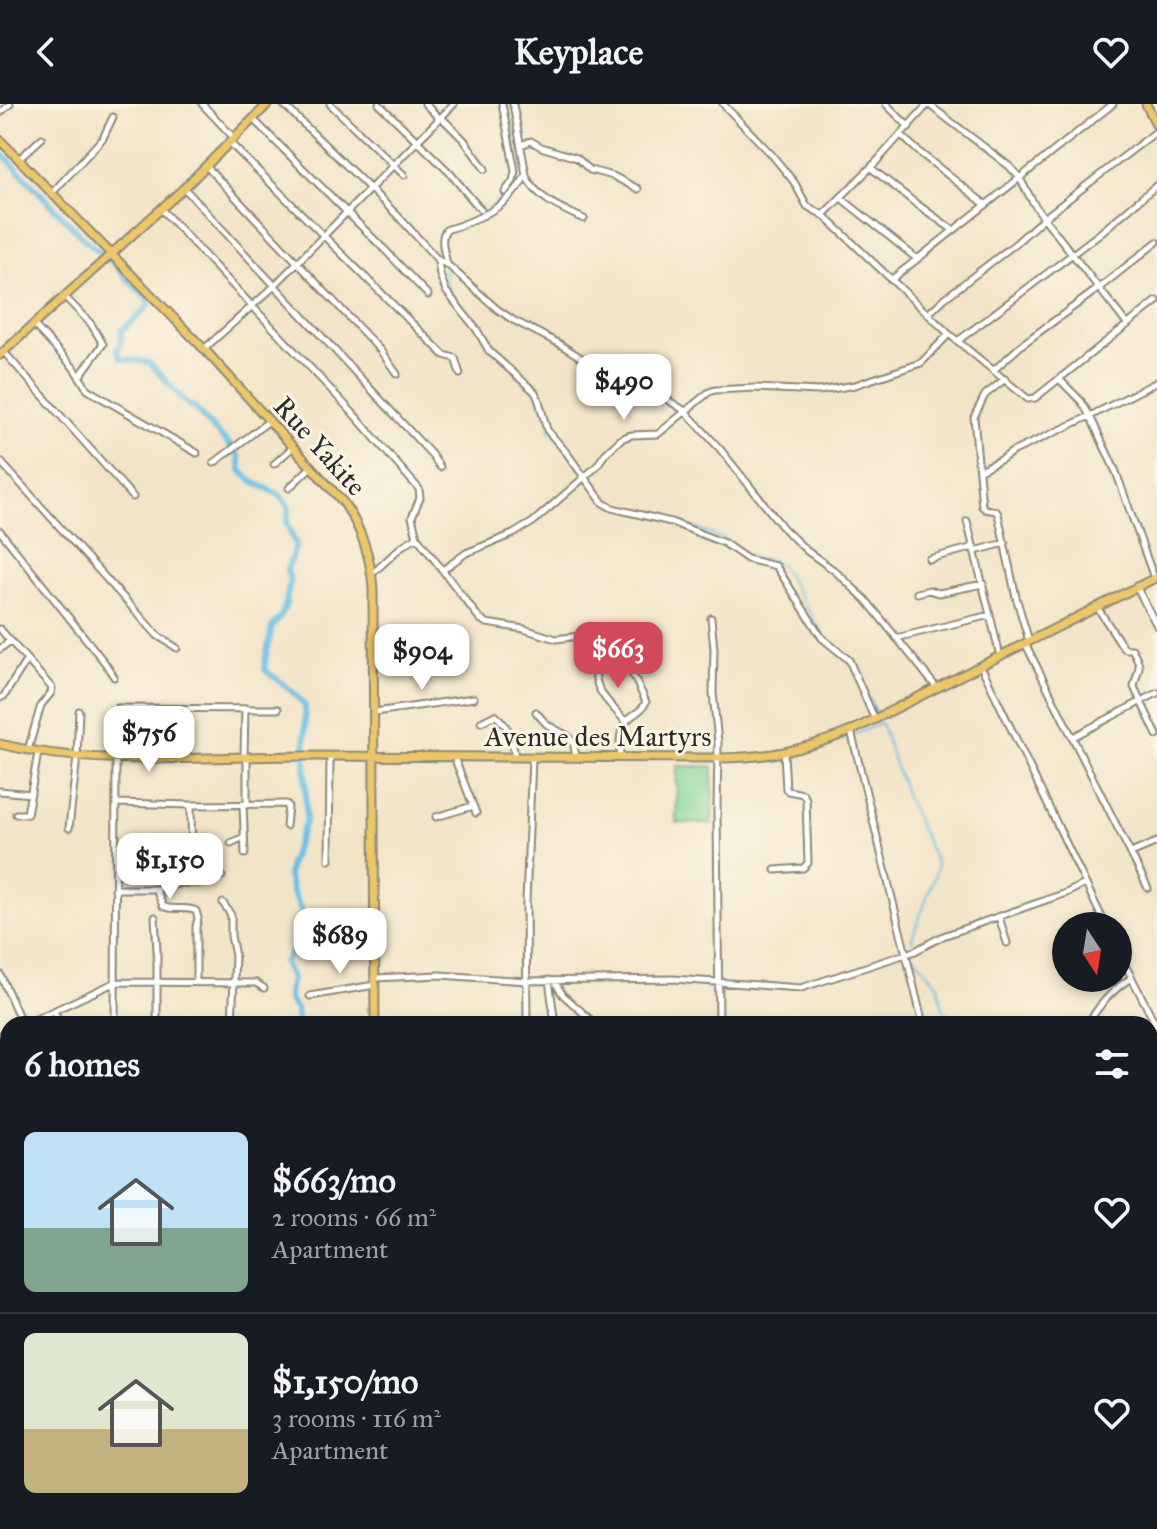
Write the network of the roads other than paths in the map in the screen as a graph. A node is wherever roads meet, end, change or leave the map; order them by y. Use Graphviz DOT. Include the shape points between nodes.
graph roads {
  1 [pos="10,104"];
  2 [pos="202,104"];
  3 [pos="268,104"];
  4 [pos="283,104"];
  5 [pos="330,104"];
  6 [pos="379,104"];
  7 [pos="425,104"];
  8 [pos="454,104"];
  9 [pos="502,104"];
  10 [pos="513,104"];
  11 [pos="723,104"];
  12 [pos="886,104"];
  13 [pos="928,104"];
  14 [pos="1113,104"];
  15 [pos="1146,104"];
  16 [pos="0,113"];
  17 [pos="113,117"];
  18 [pos="440,118"];
  19 [pos="253,119"];
  20 [pos="909,127"];
  21 [pos="1157,129"];
  22 [pos="901,135"];
  23 [pos="42,138"];
  24 [pos="0,140"];
  25 [pos="232,141"];
  26 [pos="417,141"];
  27 [pos="521,145"];
  28 [pos="19,159"];
  29 [pos="395,165"];
  30 [pos="206,166"];
  31 [pos="871,168"];
  32 [pos="485,169"];
  33 [pos="404,175"];
  34 [pos="526,175"];
  35 [pos="1019,177"];
  36 [pos="1157,185"];
  37 [pos="184,188"];
  38 [pos="370,188"];
  39 [pos="638,189"];
  40 [pos="505,192"];
  41 [pos="51,193"];
  42 [pos="841,198"];
  43 [pos="986,205"];
  44 [pos="161,209"];
  45 [pos="481,210"];
  46 [pos="346,213"];
  47 [pos="823,215"];
  48 [pos="1044,218"];
  49 [pos="584,219"];
  50 [pos="953,230"];
  51 [pos="324,235"];
  52 [pos="1157,242"];
  53 [pos="1072,253"];
  54 [pos="110,257"];
  55 [pos="916,258"];
  56 [pos="438,260"];
  57 [pos="297,262"];
  58 [pos="446,264"];
  59 [pos="891,280"];
  60 [pos="275,285"];
  61 [pos="1099,288"];
  62 [pos="428,295"];
  63 [pos="65,297"];
  64 [pos="1157,301"];
  65 [pos="253,306"];
  66 [pos="928,314"];
  67 [pos="1127,324"];
  68 [pos="34,325"];
  69 [pos="949,334"];
  70 [pos="959,340"];
  71 [pos="204,349"];
  72 [pos="2,354"];
  73 [pos="995,369"];
  74 [pos="397,374"];
  75 [pos="460,374"];
  76 [pos="79,377"];
  77 [pos="1005,379"];
  78 [pos="1059,379"];
  79 [pos="1157,382"];
  80 [pos="685,411"];
  81 [pos="1090,416"];
  82 [pos="269,421"];
  83 [pos="293,447"];
  84 [pos="197,453"];
  85 [pos="0,461"];
  86 [pos="214,463"];
  87 [pos="274,464"];
  88 [pos="311,467"];
  89 [pos="440,467"];
  90 [pos="980,470"];
  91 [pos="587,475"];
  92 [pos="289,488"];
  93 [pos="133,497"];
  94 [pos="967,521"];
  95 [pos="0,531"];
  96 [pos="417,537"];
  97 [pos="1005,543"];
  98 [pos="975,549"];
  99 [pos="929,559"];
  100 [pos="443,570"];
  101 [pos="372,574"];
  102 [pos="1156,578"];
  103 [pos="983,584"];
  104 [pos="1136,586"];
  105 [pos="917,593"];
  106 [pos="1097,607"];
  107 [pos="990,615"];
  108 [pos="711,618"];
  109 [pos="1157,626"];
  110 [pos="0,629"];
  111 [pos="896,638"];
  112 [pos="10,641"];
  113 [pos="1027,642"];
  114 [pos="177,648"];
  115 [pos="0,649"];
  116 [pos="1000,656"];
  117 [pos="26,661"];
  118 [pos="597,662"];
  119 [pos="981,666"];
  120 [pos="114,677"];
  121 [pos="937,688"];
  122 [pos="1157,693"];
  123 [pos="0,698"];
  124 [pos="474,698"];
  125 [pos="1140,702"];
  126 [pos="245,708"];
  127 [pos="278,709"];
  128 [pos="79,711"];
  129 [pos="375,712"];
  130 [pos="536,712"];
  131 [pos="875,720"];
  132 [pos="625,721"];
  133 [pos="481,722"];
  134 [pos="851,731"];
  135 [pos="1157,735"];
  136 [pos="1073,737"];
  137 [pos="0,744"];
  138 [pos="28,751"];
  139 [pos="38,753"];
  140 [pos="784,753"];
  141 [pos="77,757"];
  142 [pos="330,757"];
  143 [pos="375,757"];
  144 [pos="454,757"];
  145 [pos="576,757"];
  146 [pos="116,758"];
  147 [pos="246,758"];
  148 [pos="515,758"];
  149 [pos="532,758"];
  150 [pos="620,758"];
  151 [pos="717,758"];
  152 [pos="0,791"];
  153 [pos="31,794"];
  154 [pos="116,803"];
  155 [pos="191,805"];
  156 [pos="245,805"];
  157 [pos="473,806"];
  158 [pos="476,813"];
  159 [pos="16,814"];
  160 [pos="436,817"];
  161 [pos="286,826"];
  162 [pos="69,828"];
  163 [pos="244,837"];
  164 [pos="1157,842"];
  165 [pos="231,843"];
  166 [pos="1131,853"];
  167 [pos="245,854"];
  168 [pos="329,860"];
  169 [pos="775,870"];
  170 [pos="222,876"];
  171 [pos="192,883"];
  172 [pos="1085,884"];
  173 [pos="1148,888"];
  174 [pos="115,889"];
  175 [pos="156,889"];
  176 [pos="223,903"];
  177 [pos="1099,912"];
  178 [pos="155,917"];
  179 [pos="999,917"];
  180 [pos="1007,943"];
  181 [pos="910,952"];
  182 [pos="0,974"];
  183 [pos="552,980"];
  184 [pos="1132,980"];
  185 [pos="375,981"];
  186 [pos="526,981"];
  187 [pos="116,982"];
  188 [pos="157,982"];
  189 [pos="719,982"];
  190 [pos="196,983"];
  191 [pos="233,983"];
  192 [pos="264,988"];
  193 [pos="1114,992"];
  194 [pos="310,996"];
  195 [pos="54,1011"];
  196 [pos="22,1016"];
  197 [pos="43,1016"];
  198 [pos="57,1016"];
  199 [pos="115,1016"];
  200 [pos="157,1016"];
  201 [pos="232,1016"];
  202 [pos="375,1016"];
  203 [pos="527,1016"];
  204 [pos="554,1016"];
  205 [pos="587,1016"];
  206 [pos="719,1016"];
  207 [pos="922,1016"];
  208 [pos="1094,1016"];
  209 [pos="1151,1016"];
  1 -- 16 [label="street"];
  2 -- 25 [label="street"];
  3 -- 19 [label="main road"];
  4 -- 38 [label="street"];
  5 -- 29 [label="street"];
  6 -- 26 [label="street"];
  7 -- 18 [label="street"];
  8 -- 18 [label="street"];
  9 -- 40 [label="street" via="515,171"];
  10 -- 27 [label="street"];
  11 -- 47 [label="street" via="772,155 807,206"];
  12 -- 20 [label="street"];
  13 -- 20 [label="street"];
  13 -- 35 [label="street"];
  14 -- 35 [label="street"];
  15 -- 21 [label="main road"];
  17 -- 41 [label="street" via="103,138"];
  18 -- 26 [label="street"];
  18 -- 32 [label="street"];
  19 -- 25 [label="main road"];
  19 -- 46 [label="street"];
  20 -- 22 [label="street"];
  21 -- 48 [label="street"];
  22 -- 31 [label="street"];
  22 -- 43 [label="street"];
  23 -- 28 [label="street"];
  24 -- 28 [label="main road, Rue Yakite"];
  25 -- 30 [label="main road"];
  25 -- 51 [label="street"];
  26 -- 29 [label="street"];
  26 -- 45 [label="street"];
  27 -- 34 [label="street"];
  27 -- 39 [label="street" via="532,141 576,157 590,170"];
  28 -- 41 [label="main road, Rue Yakite"];
  29 -- 33 [label="street"];
  29 -- 38 [label="street"];
  30 -- 37 [label="main road"];
  30 -- 57 [label="street"];
  31 -- 42 [label="street"];
  31 -- 50 [label="street"];
  34 -- 49 [label="street" via="535,191"];
  34 -- 58 [label="street" via="517,190 491,211 443,233"];
  35 -- 43 [label="street"];
  35 -- 48 [label="street"];
  36 -- 53 [label="street"];
  37 -- 44 [label="main road"];
  37 -- 60 [label="street"];
  38 -- 46 [label="street"];
  38 -- 56 [label="street"];
  41 -- 54 [label="main road, Rue Yakite"];
  42 -- 47 [label="street"];
  42 -- 55 [label="street"];
  43 -- 50 [label="street"];
  44 -- 54 [label="main road"];
  44 -- 65 [label="street"];
  46 -- 51 [label="street"];
  46 -- 62 [label="street"];
  47 -- 59 [label="street"];
  48 -- 53 [label="street"];
  48 -- 66 [label="street"];
  50 -- 55 [label="street"];
  51 -- 57 [label="street"];
  51 -- 75 [label="street" via="444,355 455,358"];
  52 -- 61 [label="street"];
  53 -- 61 [label="street"];
  53 -- 70 [label="street"];
  54 -- 63 [label="main road"];
  54 -- 71 [label="main road, Rue Yakite"];
  55 -- 59 [label="street"];
  56 -- 58 [label="street"];
  56 -- 91 [label="street" via="446,291 489,351 535,392 547,430"];
  57 -- 60 [label="street"];
  57 -- 74 [label="street"];
  58 -- 80 [label="street" via="513,320 602,371 642,383"];
  59 -- 66 [label="street"];
  60 -- 65 [label="street"];
  60 -- 89 [label="street"];
  61 -- 67 [label="street"];
  61 -- 73 [label="street"];
  63 -- 68 [label="main road"];
  63 -- 76 [label="street" via="103,344"];
  64 -- 67 [label="street"];
  65 -- 71 [label="street"];
  65 -- 96 [label="street" via="419,489 412,517"];
  66 -- 69 [label="street"];
  67 -- 78 [label="street"];
  68 -- 72 [label="main road"];
  68 -- 76 [label="street"];
  69 -- 70 [label="street"];
  69 -- 80 [label="street" via="921,363 857,385 819,391 715,390"];
  70 -- 73 [label="street"];
  71 -- 82 [label="main road, Rue Yakite"];
  72 -- 93 [label="street"];
  73 -- 77 [label="street"];
  76 -- 84 [label="street" via="88,390"];
  77 -- 78 [label="street" via="1032,399"];
  77 -- 90 [label="street" via="985,395 974,417"];
  78 -- 81 [label="street"];
  79 -- 81 [label="street"];
  80 -- 91 [label="street" via="656,435 621,439"];
  80 -- 111 [label="street" via="783,528 862,597"];
  81 -- 90 [label="street"];
  81 -- 102 [label="street"];
  82 -- 83 [label="main road, Rue Yakite"];
  82 -- 86 [label="street"];
  83 -- 87 [label="street"];
  83 -- 88 [label="main road, Rue Yakite"];
  85 -- 114 [label="street" via="158,636"];
  88 -- 92 [label="street"];
  88 -- 101 [label="main road, Rue Yakite" via="352,514"];
  90 -- 97 [label="street" via="982,506 997,512"];
  91 -- 100 [label="street" via="533,522 466,553"];
  91 -- 131 [label="street" via="603,503 612,508 671,522 724,543 747,559 776,566 823,639 849,660"];
  94 -- 98 [label="street"];
  95 -- 120 [label="street"];
  96 -- 100 [label="street"];
  96 -- 101 [label="street"];
  97 -- 98 [label="street"];
  97 -- 113 [label="street"];
  98 -- 99 [label="street"];
  98 -- 103 [label="street"];
  100 -- 132 [label="street" via="483,622 556,639 608,635 646,702"];
  101 -- 129 [label="main road, Rue Yakite"];
  102 -- 104 [label="main road, Avenue des Martyrs"];
  103 -- 105 [label="street"];
  103 -- 107 [label="street"];
  104 -- 106 [label="main road, Avenue des Martyrs"];
  104 -- 109 [label="street"];
  106 -- 113 [label="main road, Avenue des Martyrs"];
  106 -- 125 [label="street" via="1140,664 1133,685"];
  107 -- 111 [label="street"];
  107 -- 116 [label="street"];
  108 -- 151 [label="street"];
  110 -- 112 [label="street"];
  111 -- 121 [label="street"];
  112 -- 115 [label="street"];
  112 -- 117 [label="street"];
  113 -- 116 [label="main road, Avenue des Martyrs"];
  113 -- 136 [label="street"];
  116 -- 119 [label="main road, Avenue des Martyrs"];
  117 -- 123 [label="street"];
  117 -- 138 [label="street" via="52,691 41,705"];
  118 -- 132 [label="street" via="597,686"];
  119 -- 121 [label="main road, Avenue des Martyrs"];
  119 -- 172 [label="street"];
  121 -- 131 [label="main road, Avenue des Martyrs"];
  122 -- 125 [label="street"];
  124 -- 129 [label="street"];
  125 -- 135 [label="street"];
  125 -- 136 [label="street"];
  126 -- 127 [label="street"];
  126 -- 146 [label="street" via="118,708"];
  126 -- 147 [label="street"];
  128 -- 141 [label="street"];
  129 -- 143 [label="main road, Rue Yakite"];
  130 -- 145 [label="street" via="567,735"];
  131 -- 134 [label="main road, Avenue des Martyrs"];
  132 -- 150 [label="street"];
  133 -- 148 [label="street" via="495,715 504,723"];
  134 -- 140 [label="main road, Avenue des Martyrs"];
  134 -- 181 [label="street"];
  136 -- 166 [label="street"];
  137 -- 138 [label="main road, Avenue des Martyrs"];
  138 -- 139 [label="main road, Avenue des Martyrs"];
  139 -- 141 [label="main road, Avenue des Martyrs"];
  139 -- 153 [label="street"];
  140 -- 151 [label="main road, Avenue des Martyrs"];
  140 -- 169 [label="street" via="786,789 806,799 808,863"];
  141 -- 146 [label="main road, Avenue des Martyrs"];
  141 -- 162 [label="street"];
  142 -- 143 [label="main road, Avenue des Martyrs"];
  142 -- 147 [label="main road, Avenue des Martyrs"];
  142 -- 168 [label="street"];
  143 -- 144 [label="main road, Avenue des Martyrs"];
  143 -- 185 [label="main road, Rue Yakite"];
  144 -- 148 [label="main road, Avenue des Martyrs"];
  144 -- 157 [label="street"];
  145 -- 149 [label="main road, Avenue des Martyrs"];
  145 -- 150 [label="main road, Avenue des Martyrs"];
  146 -- 147 [label="main road, Avenue des Martyrs"];
  146 -- 154 [label="street"];
  147 -- 156 [label="street"];
  148 -- 149 [label="main road, Avenue des Martyrs"];
  149 -- 186 [label="street"];
  150 -- 151 [label="main road, Avenue des Martyrs"];
  151 -- 189 [label="street"];
  152 -- 153 [label="street"];
  153 -- 159 [label="street" via="27,814"];
  154 -- 155 [label="street"];
  154 -- 174 [label="street"];
  155 -- 156 [label="street"];
  155 -- 171 [label="street"];
  156 -- 161 [label="street" via="286,804"];
  156 -- 163 [label="street"];
  157 -- 158 [label="street"];
  157 -- 160 [label="street"];
  163 -- 165 [label="street"];
  163 -- 167 [label="street"];
  164 -- 166 [label="street"];
  166 -- 173 [label="street"];
  170 -- 171 [label="street"];
  171 -- 175 [label="street"];
  172 -- 177 [label="street"];
  172 -- 179 [label="street"];
  174 -- 175 [label="street"];
  174 -- 187 [label="street"];
  175 -- 190 [label="street" via="163,906 196,911"];
  176 -- 191 [label="street" via="231,915"];
  178 -- 188 [label="street"];
  179 -- 180 [label="street"];
  179 -- 181 [label="street"];
  181 -- 189 [label="street" via="801,988"];
  181 -- 207 [label="street"];
  182 -- 196 [label="street"];
  183 -- 186 [label="street"];
  183 -- 189 [label="street"];
  183 -- 204 [label="street"];
  183 -- 205 [label="street"];
  184 -- 209 [label="street"];
  185 -- 186 [label="street" via="440,975"];
  185 -- 194 [label="street"];
  185 -- 202 [label="main road, Rue Yakite"];
  186 -- 203 [label="street"];
  187 -- 188 [label="street"];
  187 -- 195 [label="street"];
  187 -- 199 [label="street"];
  188 -- 190 [label="street"];
  188 -- 200 [label="street"];
  189 -- 206 [label="street"];
  190 -- 191 [label="street"];
  191 -- 192 [label="street"];
  191 -- 201 [label="street"];
  193 -- 208 [label="street"];
  195 -- 197 [label="street"];
  195 -- 198 [label="street"];
}
